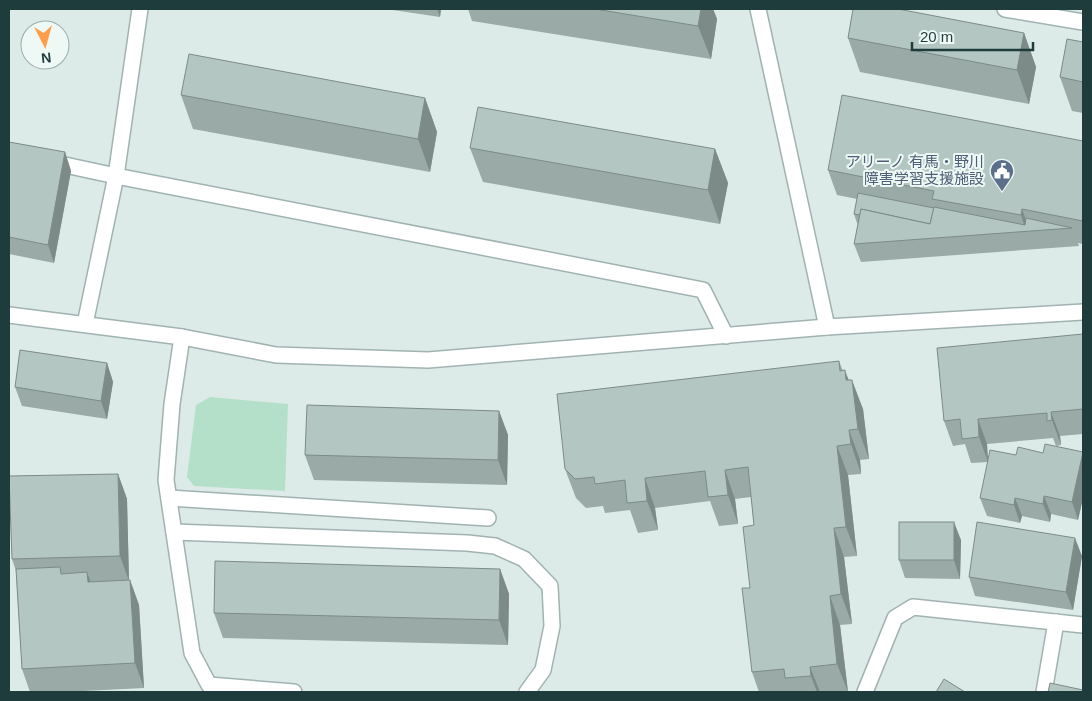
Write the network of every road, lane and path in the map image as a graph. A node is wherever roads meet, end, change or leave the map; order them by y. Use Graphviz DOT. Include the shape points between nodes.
graph roads {
  1 [pos="140,9"];
  2 [pos="758,9"];
  3 [pos="1005,9"];
  4 [pos="1083,22"];
  5 [pos="38,160"];
  6 [pos="116,176"];
  7 [pos="1083,312"];
  8 [pos="9,315"];
  9 [pos="85,324"];
  10 [pos="827,327"];
  11 [pos="726,336"];
  12 [pos="182,337"];
  13 [pos="169,498"];
  14 [pos="488,518"];
  15 [pos="174,532"];
  16 [pos="1056,622"];
  17 [pos="1083,625"];
  18 [pos="294,692"];
  19 [pos="527,692"];
  20 [pos="865,692"];
  21 [pos="1044,692"];
  1 -- 6 [label="street"];
  2 -- 10 [label="street"];
  3 -- 4 [label="street"];
  5 -- 6 [label="street"];
  6 -- 9 [label="street"];
  6 -- 11 [label="street" via="703,290"];
  7 -- 10 [label="street"];
  8 -- 9 [label="street"];
  9 -- 12 [label="street"];
  10 -- 11 [label="street"];
  11 -- 12 [label="street" via="428,360 276,355"];
  12 -- 13 [label="street" via="172,404 166,480"];
  13 -- 14 [label="street"];
  13 -- 15 [label="street"];
  15 -- 18 [label="street" via="192,653 209,685"];
  15 -- 19 [label="street" via="467,543 495,546 524,559 550,586 552,626 543,670"];
  16 -- 17 [label="street"];
  16 -- 20 [label="street" via="913,607 895,618"];
  16 -- 21 [label="street"];
}
